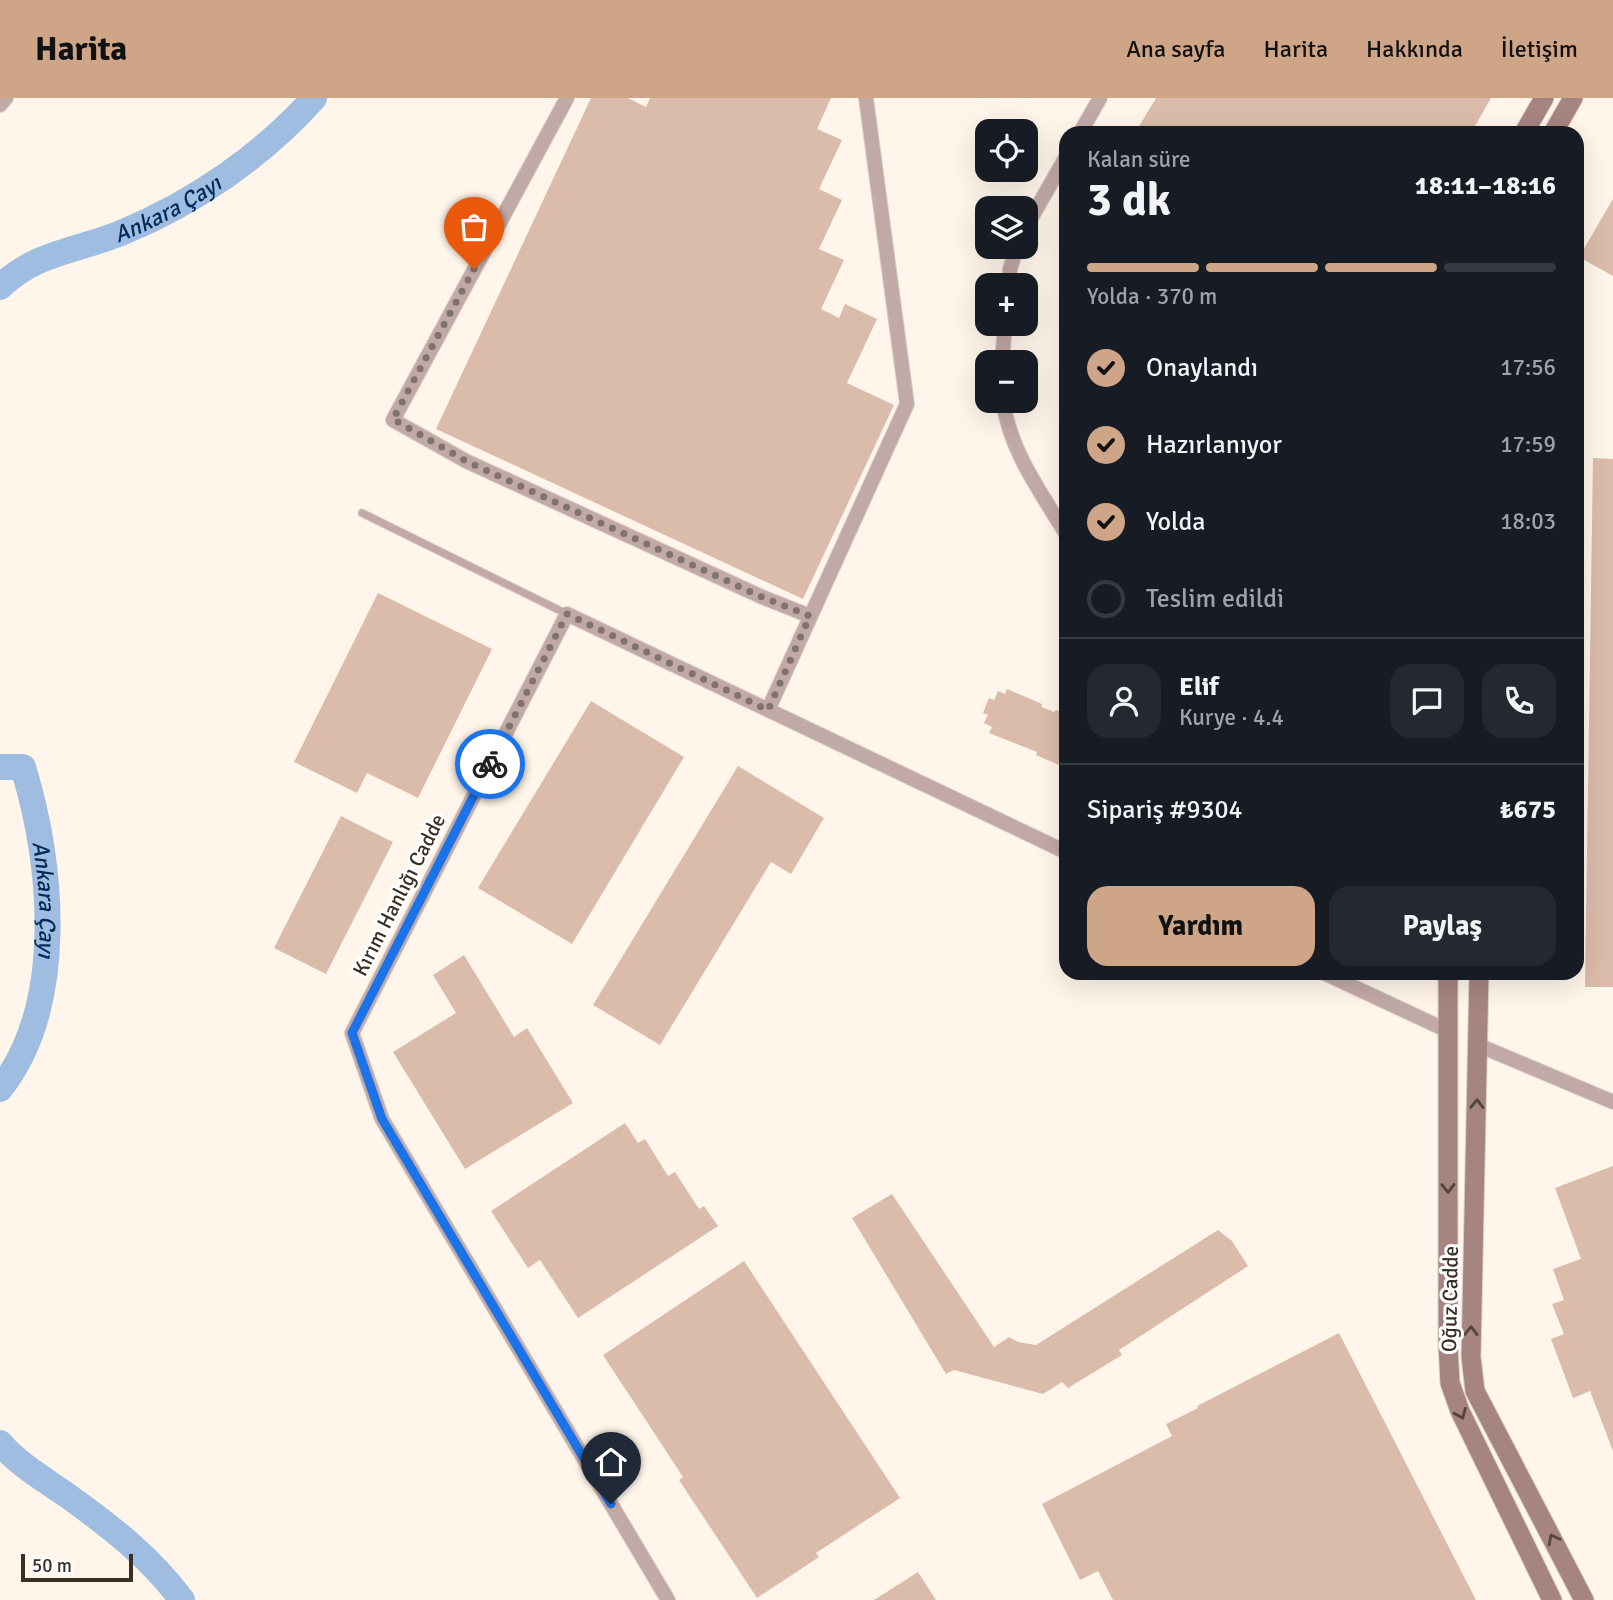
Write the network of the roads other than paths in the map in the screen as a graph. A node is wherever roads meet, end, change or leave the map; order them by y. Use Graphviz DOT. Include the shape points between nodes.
graph roads {
  1 [pos="6,98"];
  2 [pos="567,98"];
  3 [pos="866,98"];
  4 [pos="1100,98"];
  5 [pos="1544,98"];
  6 [pos="1573,98"];
  7 [pos="0,105"];
  8 [pos="1084,126"];
  9 [pos="1528,126"];
  10 [pos="1557,126"];
  11 [pos="1059,169"];
  12 [pos="1038,206"];
  13 [pos="1006,413"];
  14 [pos="362,513"];
  15 [pos="1059,522"];
  16 [pos="567,614"];
  17 [pos="810,616"];
  18 [pos="768,710"];
  19 [pos="1059,849"];
  20 [pos="1339,980"];
  21 [pos="1448,980"];
  22 [pos="1479,980"];
  23 [pos="1446,1030"];
  24 [pos="1478,1045"];
  25 [pos="1613,1102"];
  26 [pos="668,1600"];
  27 [pos="1552,1600"];
  28 [pos="1584,1600"];
  1 -- 7 [label="street"];
  2 -- 17 [label="street" via="393,419 466,461"];
  3 -- 17 [label="street" via="907,404"];
  4 -- 8 [label="street"];
  5 -- 9 [label="street"];
  6 -- 10 [label="street"];
  11 -- 12 [label="street"];
  13 -- 15 [label="street" via="1020,457"];
  14 -- 16 [label="lane"];
  16 -- 18 [label="street"];
  16 -- 26 [label="street, Kırım Hanlığı Cadde" via="352,1033 382,1119"];
  17 -- 18 [label="street"];
  18 -- 19 [label="street"];
  20 -- 23 [label="street"];
  21 -- 23 [label="street, Oğuz Cadde"];
  22 -- 24 [label="street, Oğuz Cadde"];
  23 -- 24 [label="street"];
  23 -- 27 [label="street, Oğuz Cadde, one-way" via="1450,1383"];
  24 -- 25 [label="street"];
  28 -- 24 [label="street, Oğuz Cadde, one-way" via="1475,1391 1471,1357"];
}
